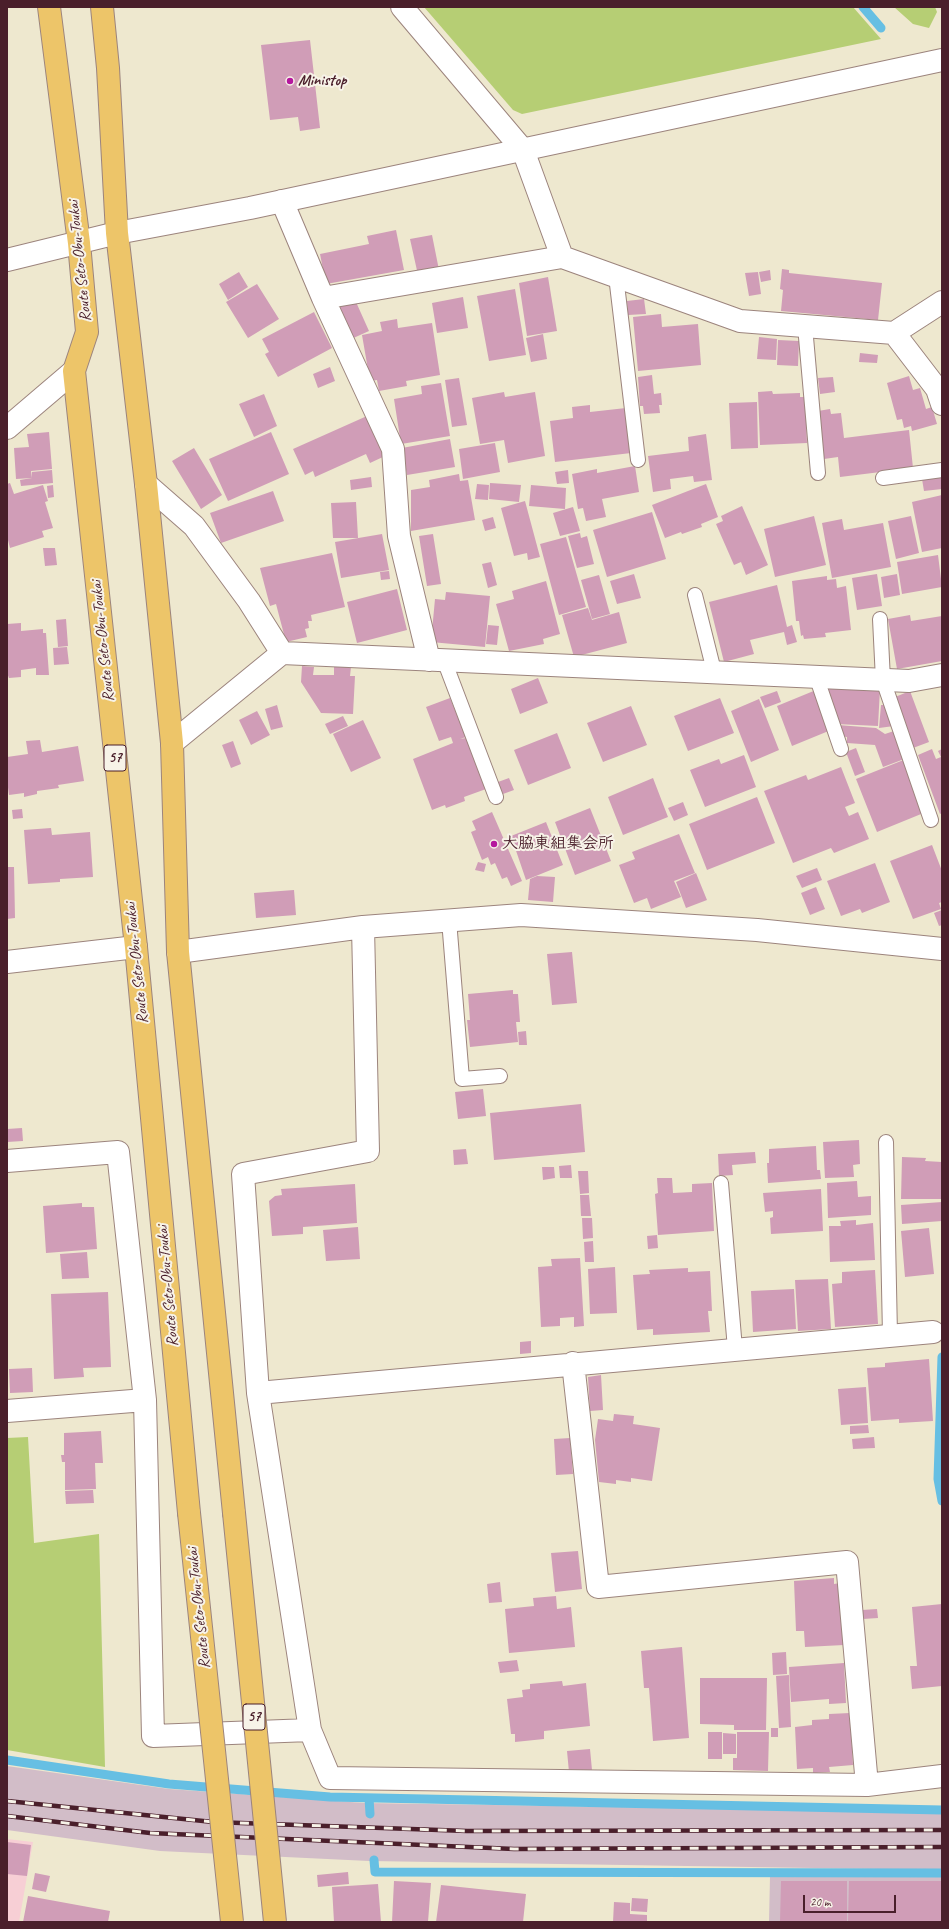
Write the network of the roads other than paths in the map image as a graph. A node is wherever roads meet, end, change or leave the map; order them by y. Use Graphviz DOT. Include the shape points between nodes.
graph roads {
  1 [pos="49,7"];
  2 [pos="102,7"];
  3 [pos="402,7"];
  4 [pos="942,60"];
  5 [pos="523,150"];
  6 [pos="282,201"];
  7 [pos="117,233"];
  8 [pos="79,243"];
  9 [pos="562,257"];
  10 [pos="7,260"];
  11 [pos="616,276"];
  12 [pos="323,298"];
  13 [pos="942,302"];
  14 [pos="805,326"];
  15 [pos="894,333"];
  16 [pos="74,371"];
  17 [pos="942,404"];
  18 [pos="7,428"];
  19 [pos="638,460"];
  20 [pos="942,470"];
  21 [pos="818,474"];
  22 [pos="883,478"];
  23 [pos="146,484"];
  24 [pos="695,595"];
  25 [pos="880,619"];
  26 [pos="282,653"];
  27 [pos="436,660"];
  28 [pos="714,671"];
  29 [pos="942,675"];
  30 [pos="816,676"];
  31 [pos="883,680"];
  32 [pos="172,742"];
  33 [pos="841,749"];
  34 [pos="496,797"];
  35 [pos="931,820"];
  36 [pos="449,920"];
  37 [pos="363,927"];
  38 [pos="136,947"];
  39 [pos="942,949"];
  40 [pos="178,952"];
  41 [pos="7,962"];
  42 [pos="500,1076"];
  43 [pos="886,1142"];
  44 [pos="7,1161"];
  45 [pos="721,1183"];
  46 [pos="933,1332"];
  47 [pos="890,1335"];
  48 [pos="735,1349"];
  49 [pos="573,1363"];
  50 [pos="258,1393"];
  51 [pos="145,1400"];
  52 [pos="7,1411"];
  53 [pos="310,1730"];
  54 [pos="942,1776"];
  55 [pos="867,1785"];
  56 [pos="232,1922"];
  57 [pos="275,1922"];
  1 -- 8 [label="main road, Route Seto-Obu-Toukai / 57"];
  2 -- 7 [label="main road, 57"];
  3 -- 5 [label="street"];
  4 -- 5 [label="street"];
  5 -- 6 [label="street"];
  5 -- 9 [label="street"];
  6 -- 7 [label="street"];
  6 -- 12 [label="street"];
  7 -- 8 [label="street"];
  7 -- 23 [label="main road, 57"];
  8 -- 10 [label="street"];
  8 -- 16 [label="main road, Route Seto-Obu-Toukai / 57" via="87,332"];
  9 -- 11 [label="street"];
  9 -- 12 [label="street"];
  11 -- 14 [label="street" via="740,320"];
  11 -- 19 [label="lane"];
  12 -- 27 [label="street" via="393,449 399,536"];
  13 -- 15 [label="street"];
  14 -- 15 [label="street"];
  14 -- 21 [label="lane"];
  15 -- 17 [label="street" via="937,389"];
  16 -- 18 [label="street"];
  16 -- 38 [label="main road, Route Seto-Obu-Toukai / 57"];
  20 -- 22 [label="lane"];
  23 -- 26 [label="street" via="194,526 249,601"];
  23 -- 32 [label="main road, 57"];
  24 -- 28 [label="lane"];
  25 -- 31 [label="lane"];
  26 -- 27 [label="street"];
  26 -- 32 [label="street"];
  27 -- 28 [label="street"];
  27 -- 34 [label="lane"];
  28 -- 30 [label="street"];
  29 -- 31 [label="street" via="909,681"];
  30 -- 31 [label="street"];
  30 -- 33 [label="lane"];
  31 -- 35 [label="lane"];
  32 -- 40 [label="main road, 57"];
  36 -- 37 [label="street"];
  36 -- 39 [label="street" via="521,915 756,930"];
  36 -- 42 [label="lane" via="462,1079"];
  37 -- 40 [label="street"];
  37 -- 50 [label="street" via="368,1151 243,1174"];
  38 -- 41 [label="street"];
  38 -- 56 [label="main road, Route Seto-Obu-Toukai / 57, bridge" via="189,1513"];
  40 -- 57 [label="main road, 57, bridge"];
  43 -- 47 [label="lane"];
  44 -- 51 [label="street" via="118,1152"];
  45 -- 48 [label="lane"];
  46 -- 47 [label="street"];
  47 -- 48 [label="street"];
  48 -- 49 [label="street"];
  49 -- 50 [label="street"];
  49 -- 55 [label="street" via="598,1588 847,1562"];
  50 -- 53 [label="street"];
  51 -- 52 [label="street"];
  51 -- 53 [label="street" via="153,1736"];
  53 -- 55 [label="street" via="330,1778"];
  54 -- 55 [label="street"];
}
